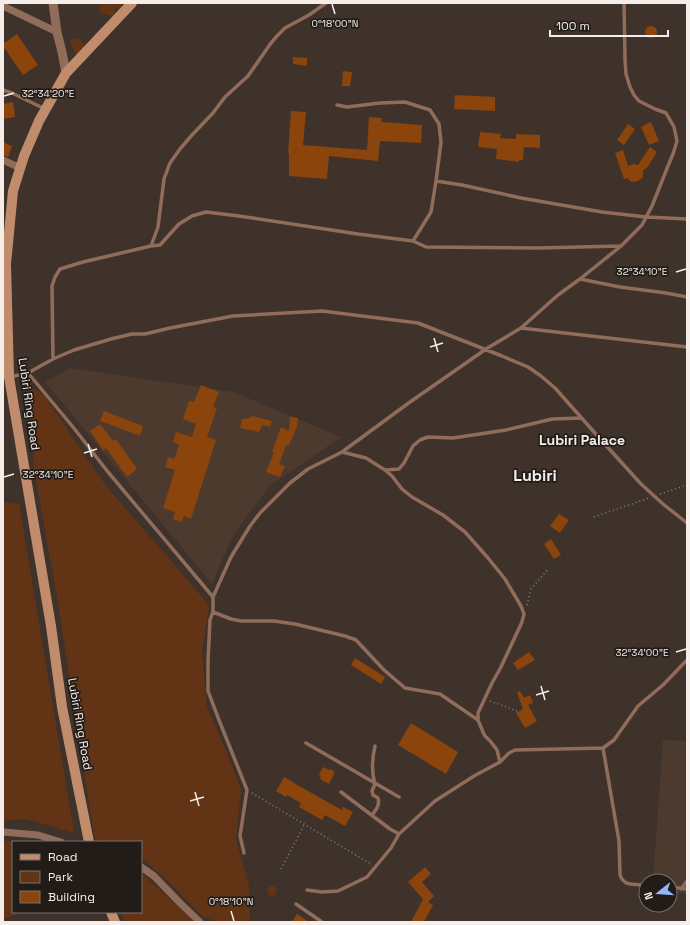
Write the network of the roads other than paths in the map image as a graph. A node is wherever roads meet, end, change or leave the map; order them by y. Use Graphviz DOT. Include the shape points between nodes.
graph roads {
  1 [pos="54,3"];
  2 [pos="132,3"];
  3 [pos="326,3"];
  4 [pos="624,3"];
  5 [pos="3,6"];
  6 [pos="57,32"];
  7 [pos="66,73"];
  8 [pos="3,90"];
  9 [pos="336,106"];
  10 [pos="46,109"];
  11 [pos="3,160"];
  12 [pos="20,168"];
  13 [pos="436,181"];
  14 [pos="646,217"];
  15 [pos="687,219"];
  16 [pos="413,240"];
  17 [pos="151,246"];
  18 [pos="621,246"];
  19 [pos="5,264"];
  20 [pos="580,279"];
  21 [pos="687,297"];
  22 [pos="520,328"];
  23 [pos="687,347"];
  24 [pos="486,349"];
  25 [pos="53,359"];
  26 [pos="28,373"];
  27 [pos="6,379"];
  28 [pos="581,418"];
  29 [pos="342,452"];
  30 [pos="385,470"];
  31 [pos="687,523"];
  32 [pos="213,597"];
  33 [pos="213,612"];
  34 [pos="687,660"];
  35 [pos="478,720"];
  36 [pos="306,743"];
  37 [pos="374,746"];
  38 [pos="603,748"];
  39 [pos="500,762"];
  40 [pos="375,784"];
  41 [pos="341,792"];
  42 [pos="399,797"];
  43 [pos="372,816"];
  44 [pos="3,832"];
  45 [pos="399,834"];
  46 [pos="58,841"];
  47 [pos="89,841"];
  48 [pos="244,854"];
  49 [pos="142,868"];
  50 [pos="687,881"];
  51 [pos="638,884"];
  52 [pos="678,888"];
  53 [pos="681,889"];
  54 [pos="307,890"];
  55 [pos="687,890"];
  56 [pos="296,904"];
  57 [pos="200,922"];
  58 [pos="322,922"];
  1 -- 6 [label="street"];
  2 -- 7 [label="main road, Lubiri Ring Road"];
  3 -- 17 [label="lane" via="285,28 248,76 225,96 180,149 170,163 164,179 158,227"];
  4 -- 14 [label="lane" via="626,74 630,87 639,101 666,113 674,127 677,141"];
  5 -- 6 [label="street"];
  6 -- 7 [label="street"];
  7 -- 10 [label="main road, Lubiri Ring Road"];
  8 -- 10 [label="lane"];
  9 -- 13 [label="lane" via="405,102 430,110 439,124 441,142"];
  10 -- 12 [label="main road, Lubiri Ring Road"];
  11 -- 12 [label="street"];
  12 -- 19 [label="main road, Lubiri Ring Road" via="13,191"];
  13 -- 14 [label="lane" via="602,212"];
  13 -- 16 [label="lane" via="431,212"];
  14 -- 15 [label="lane"];
  14 -- 18 [label="lane" via="642,225"];
  16 -- 17 [label="lane" via="206,212 192,216 179,224 160,245"];
  16 -- 18 [label="lane" via="426,247"];
  17 -- 25 [label="lane" via="60,269 52,286"];
  18 -- 20 [label="lane"];
  19 -- 27 [label="main road, Lubiri Ring Road"];
  20 -- 21 [label="lane"];
  20 -- 22 [label="lane"];
  22 -- 23 [label="lane"];
  22 -- 24 [label="lane"];
  24 -- 25 [label="lane" via="418,323 322,311 233,316 145,334 132,334 74,350"];
  24 -- 28 [label="lane" via="528,367 541,376"];
  24 -- 29 [label="lane"];
  25 -- 26 [label="lane"];
  26 -- 27 [label="lane"];
  26 -- 32 [label="lane"];
  27 -- 47 [label="main road, Lubiri Ring Road" via="51,626 62,706"];
  28 -- 30 [label="lane" via="552,419 506,430 453,438 428,437 413,446 399,469"];
  28 -- 31 [label="lane" via="641,484"];
  29 -- 30 [label="lane" via="366,458"];
  29 -- 32 [label="lane" via="308,469 260,513 231,557"];
  30 -- 35 [label="lane" via="412,497 443,515 465,532 505,579 522,606 522,622 484,698"];
  32 -- 33 [label="lane"];
  33 -- 35 [label="lane" via="241,621 295,624 356,640 405,688 440,694"];
  33 -- 48 [label="lane" via="210,620 208,691 248,790 240,836"];
  34 -- 38 [label="lane" via="638,706 614,740"];
  35 -- 39 [label="lane" via="485,736 497,750"];
  36 -- 40 [label="lane"];
  37 -- 40 [label="lane" via="372,775"];
  38 -- 39 [label="lane" via="515,750"];
  38 -- 51 [label="lane" via="619,841 620,875 626,883"];
  39 -- 45 [label="lane" via="435,802"];
  40 -- 42 [label="lane"];
  40 -- 43 [label="lane" via="372,791 379,801"];
  41 -- 43 [label="lane"];
  43 -- 45 [label="lane"];
  44 -- 46 [label="street" via="38,835"];
  45 -- 54 [label="lane" via="367,877 338,890"];
  49 -- 57 [label="street" via="154,876"];
  50 -- 53 [label="lane"];
  52 -- 53 [label="lane"];
  53 -- 55 [label="lane"];
  56 -- 58 [label="lane"];
}
